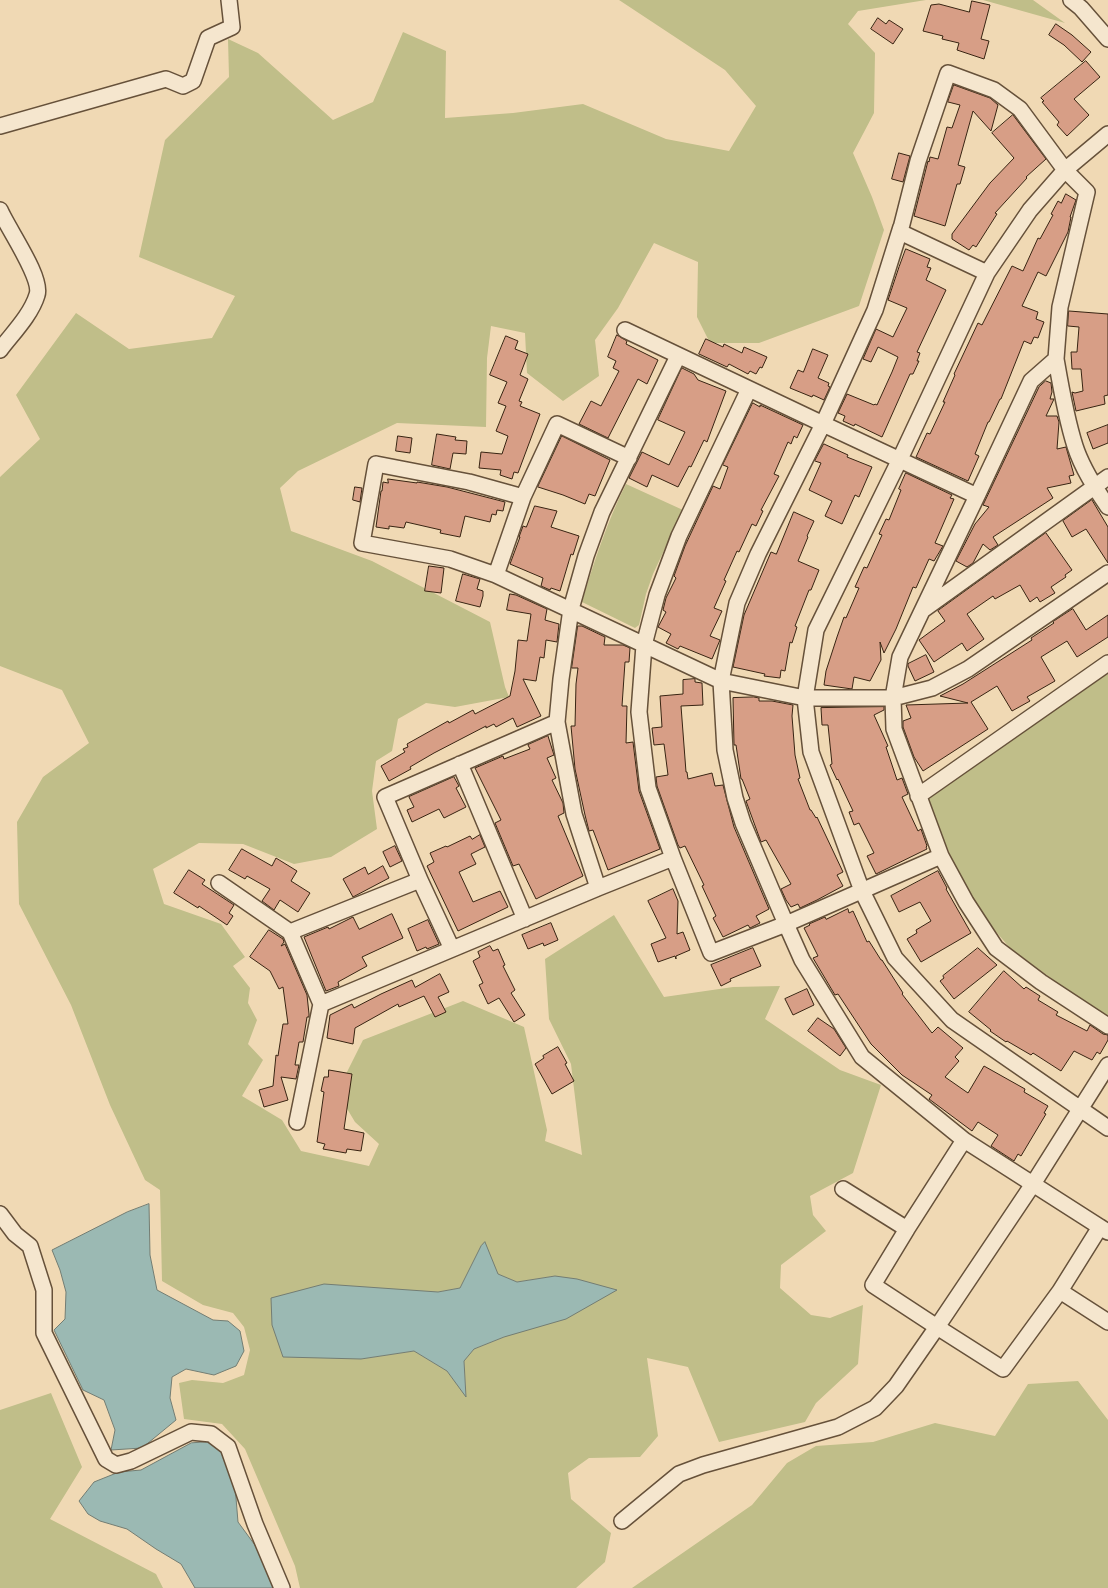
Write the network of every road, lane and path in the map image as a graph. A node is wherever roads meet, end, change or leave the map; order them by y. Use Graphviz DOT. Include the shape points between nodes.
graph roads {
  1 [pos="229,0"];
  2 [pos="1071,0"];
  3 [pos="1108,39"];
  4 [pos="0,126"];
  5 [pos="1108,134"];
  6 [pos="1065,170"];
  7 [pos="0,210"];
  8 [pos="901,227"];
  9 [pos="986,273"];
  10 [pos="625,330"];
  11 [pos="0,350"];
  12 [pos="678,356"];
  13 [pos="1056,359"];
  14 [pos="749,389"];
  15 [pos="823,424"];
  16 [pos="628,458"];
  17 [pos="900,459"];
  18 [pos="1108,477"];
  19 [pos="1094,487"];
  20 [pos="976,496"];
  21 [pos="522,497"];
  22 [pos="1108,507"];
  23 [pos="1108,573"];
  24 [pos="496,575"];
  25 [pos="570,609"];
  26 [pos="922,611"];
  27 [pos="644,645"];
  28 [pos="1108,663"];
  29 [pos="721,681"];
  30 [pos="805,698"];
  31 [pos="893,698"];
  32 [pos="557,722"];
  33 [pos="460,764"];
  34 [pos="918,796"];
  35 [pos="941,856"];
  36 [pos="673,858"];
  37 [pos="420,880"];
  38 [pos="219,883"];
  39 [pos="598,888"];
  40 [pos="862,891"];
  41 [pos="525,919"];
  42 [pos="786,924"];
  43 [pos="290,932"];
  44 [pos="452,949"];
  45 [pos="321,1004"];
  46 [pos="1108,1026"];
  47 [pos="1108,1065"];
  48 [pos="1080,1109"];
  49 [pos="297,1122"];
  50 [pos="1108,1128"];
  51 [pos="964,1140"];
  52 [pos="1033,1184"];
  53 [pos="843,1189"];
  54 [pos="0,1214"];
  55 [pos="1104,1229"];
  56 [pos="907,1230"];
  57 [pos="1060,1291"];
  58 [pos="1108,1322"];
  59 [pos="937,1328"];
  60 [pos="622,1521"];
  61 [pos="282,1588"];
  1 -- 4 [label="street" via="232,27 208,38 193,81 183,86 166,79"];
  2 -- 3 [label="street"];
  5 -- 6 [label="street"];
  6 -- 8 [label="street" via="1020,108 994,90 948,73 918,161"];
  6 -- 9 [label="street" via="1030,210"];
  6 -- 13 [label="street" via="1087,192 1060,307"];
  7 -- 11 [label="street" via="34,273 38,294"];
  8 -- 9 [label="street" via="900,232"];
  8 -- 15 [label="street" via="875,310"];
  9 -- 17 [label="street"];
  10 -- 12 [label="street"];
  12 -- 14 [label="street"];
  12 -- 16 [label="street"];
  13 -- 19 [label="street" via="1075,448"];
  13 -- 20 [label="street" via="1031,382"];
  14 -- 15 [label="street"];
  14 -- 27 [label="street" via="679,536 657,594"];
  15 -- 17 [label="street"];
  15 -- 29 [label="street" via="737,603"];
  16 -- 21 [label="street" via="558,424"];
  16 -- 25 [label="street" via="602,512"];
  17 -- 20 [label="street"];
  17 -- 30 [label="street" via="816,630"];
  18 -- 19 [label="street"];
  19 -- 22 [label="street"];
  19 -- 26 [label="street"];
  20 -- 26 [label="street"];
  21 -- 24 [label="street"];
  21 -- 24 [label="street" via="469,482 376,464 362,543 450,559"];
  23 -- 31 [label="street" via="968,669 932,688"];
  24 -- 25 [label="street"];
  25 -- 27 [label="street"];
  25 -- 32 [label="street"];
  26 -- 31 [label="street" via="900,657"];
  27 -- 29 [label="street"];
  27 -- 36 [label="street" via="639,712 648,788"];
  28 -- 34 [label="street"];
  29 -- 30 [label="street"];
  29 -- 42 [label="street" via="725,750 735,798"];
  30 -- 31 [label="street"];
  30 -- 40 [label="street" via="811,752"];
  31 -- 34 [label="street" via="894,729"];
  32 -- 33 [label="street"];
  32 -- 39 [label="street" via="574,814"];
  33 -- 37 [label="street" via="386,797"];
  33 -- 41 [label="street"];
  34 -- 35 [label="street"];
  35 -- 40 [label="street"];
  35 -- 46 [label="street" via="996,948"];
  36 -- 39 [label="street"];
  36 -- 42 [label="street" via="711,953"];
  37 -- 43 [label="street"];
  37 -- 44 [label="street"];
  38 -- 43 [label="street"];
  39 -- 41 [label="street"];
  40 -- 42 [label="street"];
  40 -- 48 [label="street" via="895,958 952,1020"];
  41 -- 44 [label="street"];
  42 -- 51 [label="street" via="802,960 862,1057"];
  43 -- 45 [label="street"];
  44 -- 45 [label="street"];
  45 -- 49 [label="street"];
  47 -- 48 [label="street"];
  48 -- 50 [label="street"];
  48 -- 52 [label="street"];
  51 -- 52 [label="street"];
  51 -- 56 [label="street"];
  52 -- 55 [label="street"];
  52 -- 59 [label="street"];
  53 -- 56 [label="street"];
  54 -- 61 [label="street" via="15,1234 30,1246 44,1290 44,1332 106,1459 116,1466 191,1432 211,1434 228,1447"];
  55 -- 57 [label="street"];
  56 -- 59 [label="street" via="873,1285"];
  57 -- 58 [label="street"];
  57 -- 59 [label="street" via="1003,1369"];
  59 -- 60 [label="street" via="896,1386 874,1408 838,1427 679,1474"];
}
